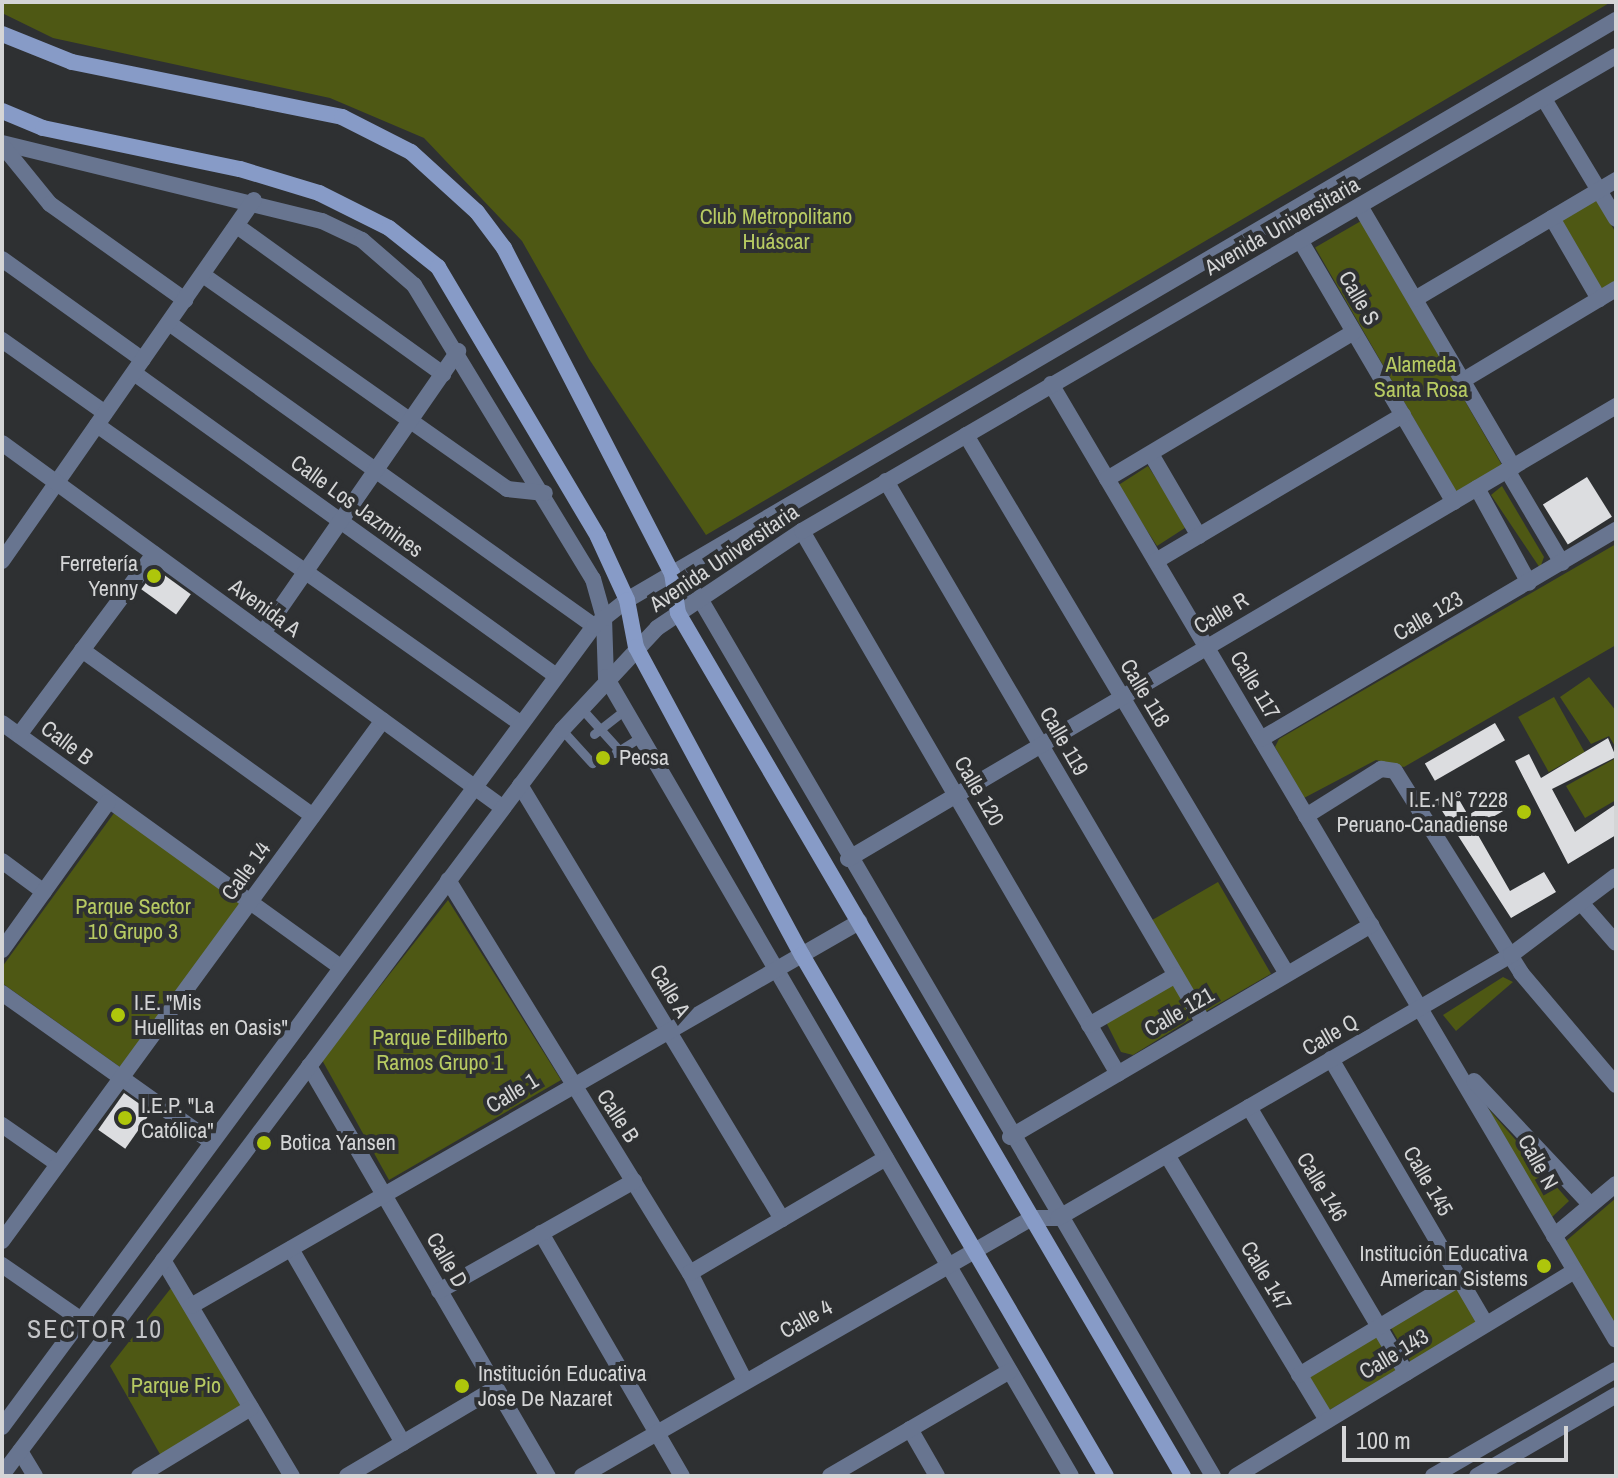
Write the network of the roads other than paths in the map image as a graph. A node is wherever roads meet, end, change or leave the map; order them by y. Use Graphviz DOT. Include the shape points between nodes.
graph roads {
  1 [pos="1616,20"];
  2 [pos="2,34"];
  3 [pos="1616,56"];
  4 [pos="1544,99"];
  5 [pos="2,111"];
  6 [pos="2,144"];
  7 [pos="1616,180"];
  8 [pos="1599,190"];
  9 [pos="254,200"];
  10 [pos="1360,206"];
  11 [pos="1552,218"];
  12 [pos="1616,219"];
  13 [pos="237,226"];
  14 [pos="1300,240"];
  15 [pos="2,259"];
  16 [pos="203,275"];
  17 [pos="1616,289"];
  18 [pos="1415,299"];
  19 [pos="1599,299"];
  20 [pos="185,300"];
  21 [pos="169,323"];
  22 [pos="1354,332"];
  23 [pos="2,340"];
  24 [pos="458,351"];
  25 [pos="138,367"];
  26 [pos="443,374"];
  27 [pos="1462,381"];
  28 [pos="1051,384"];
  29 [pos="1616,406"];
  30 [pos="1403,415"];
  31 [pos="101,419"];
  32 [pos="409,422"];
  33 [pos="966,435"];
  34 [pos="2,443"];
  35 [pos="1151,454"];
  36 [pos="376,468"];
  37 [pos="1510,468"];
  38 [pos="1107,479"];
  39 [pos="886,481"];
  40 [pos="57,483"];
  41 [pos="1477,488"];
  42 [pos="545,493"];
  43 [pos="1454,502"];
  44 [pos="340,521"];
  45 [pos="1616,530"];
  46 [pos="802,531"];
  47 [pos="1199,536"];
  48 [pos="154,554"];
  49 [pos="2,561"];
  50 [pos="1156,561"];
  51 [pos="1562,563"];
  52 [pos="305,572"];
  53 [pos="672,573"];
  54 [pos="1529,583"];
  55 [pos="699,597"];
  56 [pos="627,600"];
  57 [pos="678,613"];
  58 [pos="599,622"];
  59 [pos="263,633"];
  60 [pos="636,647"];
  61 [pos="1207,647"];
  62 [pos="82,650"];
  63 [pos="555,675"];
  64 [pos="606,677"];
  65 [pos="1122,697"];
  66 [pos="581,708"];
  67 [pos="626,709"];
  68 [pos="383,720"];
  69 [pos="2,723"];
  70 [pos="520,723"];
  71 [pos="562,730"];
  72 [pos="598,732"];
  73 [pos="19,735"];
  74 [pos="642,736"];
  75 [pos="1261,739"];
  76 [pos="1041,745"];
  77 [pos="592,763"];
  78 [pos="520,785"];
  79 [pos="474,787"];
  80 [pos="956,795"];
  81 [pos="108,802"];
  82 [pos="503,808"];
  83 [pos="313,816"];
  84 [pos="1306,816"];
  85 [pos="848,859"];
  86 [pos="2,861"];
  87 [pos="1616,876"];
  88 [pos="448,880"];
  89 [pos="44,892"];
  90 [pos="250,902"];
  91 [pos="1583,905"];
  92 [pos="859,922"];
  93 [pos="1371,925"];
  94 [pos="1616,943"];
  95 [pos="2,950"];
  96 [pos="802,955"];
  97 [pos="1511,955"];
  98 [pos="339,966"];
  99 [pos="776,969"];
  100 [pos="1287,974"];
  101 [pos="1176,975"];
  102 [pos="2,993"];
  103 [pos="1420,1008"];
  104 [pos="1204,1023"];
  105 [pos="1089,1025"];
  106 [pos="668,1031"];
  107 [pos="1331,1059"];
  108 [pos="1457,1063"];
  109 [pos="309,1066"];
  110 [pos="1118,1074"];
  111 [pos="121,1078"];
  112 [pos="571,1084"];
  113 [pos="1616,1085"];
  114 [pos="1249,1107"];
  115 [pos="2,1125"];
  116 [pos="1010,1137"];
  117 [pos="209,1140"];
  118 [pos="1167,1155"];
  119 [pos="886,1158"];
  120 [pos="58,1164"];
  121 [pos="634,1181"];
  122 [pos="1616,1184"];
  123 [pos="384,1195"];
  124 [pos="1591,1205"];
  125 [pos="1032,1218"];
  126 [pos="1058,1218"];
  127 [pos="782,1219"];
  128 [pos="541,1233"];
  129 [pos="1554,1236"];
  130 [pos="2,1241"];
  131 [pos="291,1249"];
  132 [pos="974,1251"];
  133 [pos="163,1260"];
  134 [pos="2,1265"];
  135 [pos="948,1265"];
  136 [pos="1575,1271"];
  137 [pos="690,1273"];
  138 [pos="1459,1279"];
  139 [pos="439,1291"];
  140 [pos="191,1306"];
  141 [pos="80,1319"];
  142 [pos="1486,1324"];
  143 [pos="1379,1327"];
  144 [pos="1616,1340"];
  145 [pos="1616,1370"];
  146 [pos="1010,1371"];
  147 [pos="1406,1373"];
  148 [pos="1299,1375"];
  149 [pos="744,1379"];
  150 [pos="496,1388"];
  151 [pos="1616,1395"];
  152 [pos="251,1408"];
  153 [pos="1327,1420"];
  154 [pos="2,1427"];
  155 [pos="910,1429"];
  156 [pos="656,1433"];
  157 [pos="403,1443"];
  158 [pos="20,1451"];
  159 [pos="162,1470"];
  160 [pos="2,1475"];
  161 [pos="35,1476"];
  162 [pos="139,1476"];
  163 [pos="292,1476"];
  164 [pos="347,1476"];
  165 [pos="548,1476"];
  166 [pos="582,1476"];
  167 [pos="682,1476"];
  168 [pos="830,1476"];
  169 [pos="937,1476"];
  170 [pos="1071,1476"];
  171 [pos="1106,1476"];
  172 [pos="1183,1476"];
  173 [pos="1213,1476"];
  174 [pos="1236,1476"];
  175 [pos="1433,1476"];
  176 [pos="1477,1476"];
  1 -- 53 [label="street, Avenida Universitaria"];
  2 -- 53 [label="main road" via="72,62 342,117 443,177 504,248"];
  3 -- 4 [label="street, Avenida Universitaria"];
  4 -- 8 [label="street"];
  4 -- 10 [label="street, Avenida Universitaria"];
  5 -- 56 [label="main road" via="43,128 240,169 319,193 418,249 458,298 598,537"];
  6 -- 9 [label="street"];
  6 -- 20 [label="street" via="50,204"];
  7 -- 8 [label="street"];
  8 -- 11 [label="street"];
  8 -- 12 [label="street"];
  9 -- 13 [label="street"];
  9 -- 24 [label="street" via="322,221 382,255 414,285"];
  10 -- 14 [label="street, Avenida Universitaria"];
  10 -- 18 [label="street"];
  11 -- 18 [label="street"];
  11 -- 19 [label="street"];
  13 -- 16 [label="street"];
  13 -- 26 [label="street"];
  14 -- 22 [label="street, Calle S"];
  14 -- 28 [label="street, Avenida Universitaria"];
  15 -- 25 [label="street, Calle Los Jazmines"];
  16 -- 20 [label="street"];
  16 -- 32 [label="street"];
  17 -- 19 [label="street"];
  18 -- 27 [label="street"];
  19 -- 27 [label="street"];
  20 -- 21 [label="street"];
  21 -- 25 [label="street"];
  21 -- 36 [label="street"];
  22 -- 30 [label="street, Calle S"];
  22 -- 35 [label="street"];
  23 -- 31 [label="street"];
  24 -- 26 [label="street"];
  24 -- 42 [label="street"];
  25 -- 31 [label="street"];
  25 -- 44 [label="street, Calle Los Jazmines"];
  26 -- 32 [label="street"];
  27 -- 37 [label="street"];
  28 -- 33 [label="street, Avenida Universitaria"];
  28 -- 38 [label="street, Calle 117"];
  29 -- 37 [label="street, Calle R"];
  30 -- 43 [label="street, Calle S"];
  30 -- 47 [label="street"];
  31 -- 40 [label="street"];
  31 -- 52 [label="street"];
  32 -- 36 [label="street"];
  32 -- 42 [label="street" via="517,495"];
  33 -- 39 [label="street, Avenida Universitaria"];
  33 -- 65 [label="street, Calle 118"];
  34 -- 40 [label="street, Avenida A"];
  35 -- 38 [label="street"];
  35 -- 47 [label="street"];
  36 -- 44 [label="street"];
  36 -- 58 [label="street"];
  37 -- 41 [label="street, Calle R"];
  37 -- 51 [label="street"];
  38 -- 50 [label="street, Calle 117"];
  39 -- 46 [label="street, Avenida Universitaria"];
  39 -- 76 [label="street, Calle 119"];
  40 -- 48 [label="street, Avenida A"];
  40 -- 49 [label="street"];
  41 -- 43 [label="street, Calle R"];
  41 -- 54 [label="street"];
  42 -- 58 [label="street" via="593,579"];
  43 -- 61 [label="street, Calle R"];
  44 -- 52 [label="street"];
  44 -- 63 [label="street, Calle Los Jazmines"];
  45 -- 51 [label="street, Calle 123"];
  46 -- 55 [label="street, Avenida Universitaria"];
  46 -- 80 [label="street, Calle 120"];
  47 -- 50 [label="street"];
  48 -- 59 [label="street, Avenida A"];
  48 -- 62 [label="street"];
  50 -- 61 [label="street, Calle 117"];
  51 -- 54 [label="street, Calle 123"];
  52 -- 59 [label="street"];
  52 -- 70 [label="street"];
  53 -- 55 [label="street"];
  53 -- 56 [label="street, Avenida Universitaria"];
  53 -- 57 [label="main road"];
  54 -- 75 [label="street, Calle 123"];
  55 -- 57 [label="street, Avenida Universitaria"];
  55 -- 85 [label="street"];
  56 -- 58 [label="street, Avenida Universitaria"];
  56 -- 60 [label="main road"];
  57 -- 60 [label="street, Avenida Universitaria"];
  57 -- 92 [label="main road"];
  58 -- 63 [label="street, Avenida Universitaria"];
  58 -- 64 [label="street"];
  59 -- 68 [label="street, Avenida A"];
  60 -- 64 [label="street, Avenida Universitaria"];
  60 -- 96 [label="main road"];
  61 -- 65 [label="street, Calle R"];
  61 -- 75 [label="street, Calle 117"];
  62 -- 73 [label="street"];
  62 -- 83 [label="street"];
  63 -- 70 [label="street, Avenida Universitaria"];
  64 -- 66 [label="street, Avenida Universitaria"];
  64 -- 67 [label="street"];
  65 -- 76 [label="street, Calle R"];
  65 -- 100 [label="street, Calle 118"];
  66 -- 71 [label="street, Avenida Universitaria"];
  66 -- 72 [label="lane"];
  67 -- 72 [label="lane"];
  67 -- 74 [label="street"];
  68 -- 79 [label="street, Avenida A"];
  68 -- 83 [label="street, Calle 14"];
  69 -- 73 [label="street, Calle B"];
  70 -- 79 [label="street, Avenida Universitaria"];
  71 -- 77 [label="lane"];
  71 -- 78 [label="street, Avenida Universitaria"];
  72 -- 74 [label="lane" via="617,752"];
  73 -- 81 [label="street, Calle B"];
  74 -- 99 [label="street"];
  75 -- 84 [label="street, Calle 117"];
  76 -- 80 [label="street, Calle R"];
  76 -- 101 [label="street, Calle 119"];
  78 -- 82 [label="street, Avenida Universitaria"];
  78 -- 106 [label="street, Calle A"];
  79 -- 82 [label="street, Avenida A"];
  79 -- 98 [label="street, Avenida Universitaria"];
  80 -- 85 [label="street, Calle R"];
  80 -- 105 [label="street, Calle 120"];
  81 -- 89 [label="street"];
  81 -- 90 [label="street, Calle B"];
  82 -- 88 [label="street, Avenida Universitaria"];
  83 -- 90 [label="street, Calle 14"];
  84 -- 93 [label="street, Calle 117"];
  84 -- 97 [label="street" via="1388,769 1401,777"];
  85 -- 116 [label="street"];
  86 -- 89 [label="street"];
  87 -- 91 [label="street, Calle Q"];
  88 -- 109 [label="street, Avenida Universitaria"];
  88 -- 112 [label="street, Calle B"];
  89 -- 95 [label="street"];
  90 -- 98 [label="street, Calle B"];
  90 -- 111 [label="street, Calle 14"];
  91 -- 94 [label="street"];
  91 -- 97 [label="street, Calle Q"];
  92 -- 96 [label="street, Calle 1"];
  92 -- 125 [label="main road"];
  93 -- 100 [label="street, Calle 121"];
  93 -- 103 [label="street, Calle 117"];
  96 -- 99 [label="street, Calle 1"];
  96 -- 132 [label="main road"];
  97 -- 103 [label="street, Calle Q"];
  97 -- 113 [label="street"];
  98 -- 117 [label="street, Avenida Universitaria"];
  99 -- 106 [label="street, Calle 1"];
  99 -- 119 [label="street"];
  100 -- 104 [label="street, Calle 121"];
  101 -- 104 [label="street, Calle 119"];
  101 -- 105 [label="street"];
  102 -- 111 [label="street"];
  103 -- 107 [label="street, Calle Q"];
  103 -- 108 [label="street, Calle N"];
  104 -- 110 [label="street, Calle 121"];
  105 -- 110 [label="street, Calle 120"];
  106 -- 112 [label="street, Calle 1"];
  106 -- 127 [label="street, Calle A"];
  107 -- 114 [label="street, Calle Q"];
  107 -- 138 [label="street, Calle 145"];
  108 -- 124 [label="street"];
  108 -- 129 [label="street, Calle N"];
  109 -- 123 [label="street, Calle D"];
  109 -- 133 [label="street, Avenida Universitaria"];
  110 -- 116 [label="street, Calle 121"];
  111 -- 117 [label="street"];
  111 -- 120 [label="street, Calle 14"];
  112 -- 121 [label="street, Calle B"];
  112 -- 123 [label="street, Calle 1"];
  114 -- 118 [label="street, Calle Q"];
  114 -- 143 [label="street, Calle 146"];
  115 -- 120 [label="street"];
  116 -- 126 [label="street"];
  117 -- 141 [label="street, Avenida Universitaria"];
  118 -- 126 [label="street, Calle Q"];
  118 -- 148 [label="street, Calle 147"];
  119 -- 127 [label="street"];
  119 -- 135 [label="street"];
  120 -- 130 [label="street, Calle 14"];
  121 -- 128 [label="street"];
  121 -- 137 [label="street, Calle B"];
  122 -- 124 [label="street"];
  123 -- 131 [label="street, Calle 1"];
  123 -- 139 [label="street, Calle D"];
  124 -- 129 [label="street"];
  125 -- 126 [label="street, Calle 4"];
  125 -- 132 [label="street, Calle 4"];
  125 -- 172 [label="main road"];
  126 -- 173 [label="street"];
  127 -- 137 [label="street"];
  128 -- 139 [label="street"];
  128 -- 156 [label="street"];
  129 -- 136 [label="street, Calle N"];
  131 -- 140 [label="street, Calle 1"];
  131 -- 157 [label="street"];
  132 -- 135 [label="street, Calle 4"];
  132 -- 171 [label="main road"];
  133 -- 140 [label="street"];
  133 -- 158 [label="street, Avenida Universitaria"];
  134 -- 141 [label="street"];
  135 -- 146 [label="street"];
  135 -- 149 [label="street, Calle 4"];
  136 -- 142 [label="street, Calle 143"];
  136 -- 144 [label="street, Calle N"];
  137 -- 149 [label="street, Calle B"];
  138 -- 142 [label="street, Calle 145"];
  138 -- 143 [label="street"];
  139 -- 150 [label="street, Calle D"];
  140 -- 152 [label="street"];
  141 -- 154 [label="street, Avenida Universitaria"];
  142 -- 147 [label="street, Calle 143"];
  143 -- 147 [label="street, Calle 146"];
  143 -- 148 [label="street"];
  145 -- 175 [label="street"];
  146 -- 155 [label="street"];
  146 -- 170 [label="street"];
  147 -- 153 [label="street, Calle 143"];
  148 -- 153 [label="street, Calle 147"];
  149 -- 156 [label="street, Calle 4"];
  150 -- 157 [label="street"];
  150 -- 165 [label="street, Calle D"];
  151 -- 176 [label="street"];
  152 -- 159 [label="street"];
  152 -- 163 [label="street"];
  153 -- 174 [label="street, Calle 143"];
  155 -- 168 [label="street"];
  155 -- 169 [label="street"];
  156 -- 166 [label="street, Calle 4"];
  156 -- 167 [label="street"];
  157 -- 164 [label="street"];
  158 -- 160 [label="street, Avenida Universitaria"];
  158 -- 161 [label="street"];
  159 -- 162 [label="street"];
}
